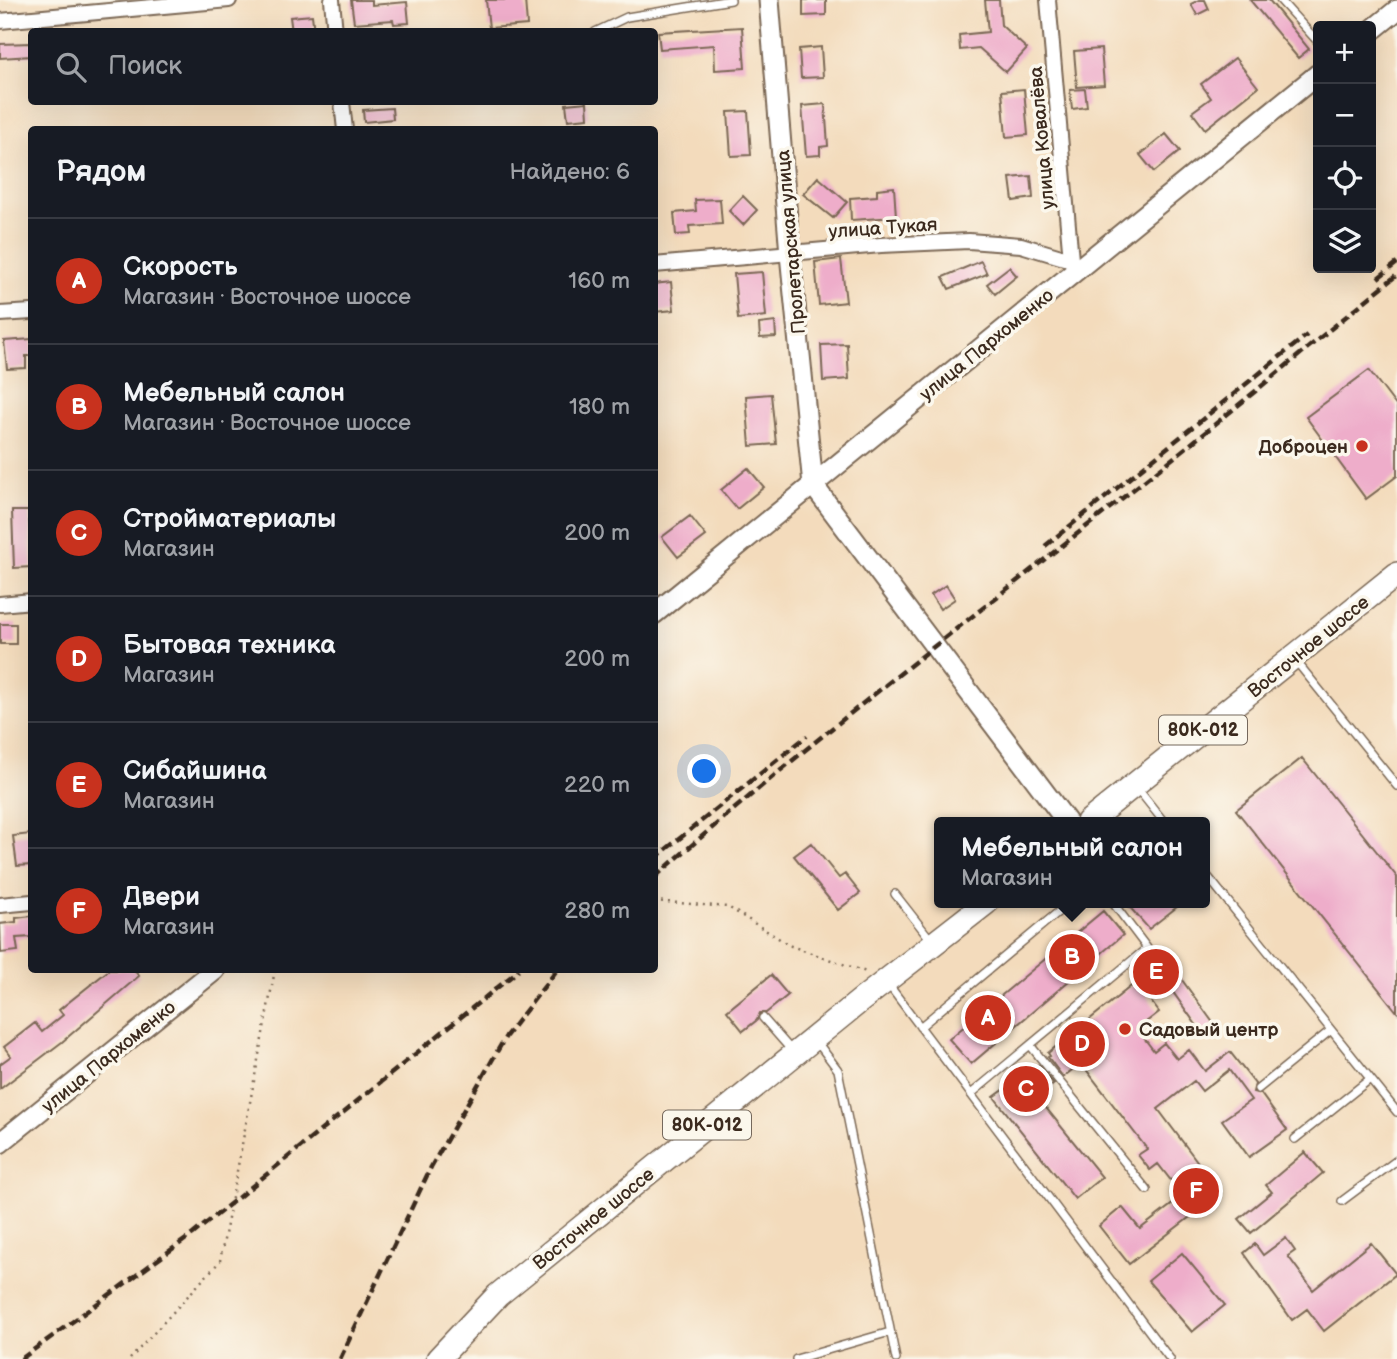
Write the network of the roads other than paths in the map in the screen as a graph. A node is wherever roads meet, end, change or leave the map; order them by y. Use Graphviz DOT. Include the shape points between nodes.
graph roads {
  1 [pos="229,0"];
  2 [pos="332,0"];
  3 [pos="731,0"];
  4 [pos="769,0"];
  5 [pos="1048,0"];
  6 [pos="1280,0"];
  7 [pos="1397,10"];
  8 [pos="0,21"];
  9 [pos="1376,27"];
  10 [pos="335,28"];
  11 [pos="604,28"];
  12 [pos="1313,36"];
  13 [pos="1313,78"];
  14 [pos="342,105"];
  15 [pos="345,126"];
  16 [pos="790,254"];
  17 [pos="658,265"];
  18 [pos="1074,265"];
  19 [pos="28,312"];
  20 [pos="0,314"];
  21 [pos="813,485"];
  22 [pos="1397,574"];
  23 [pos="28,601"];
  24 [pos="0,604"];
  25 [pos="658,611"];
  26 [pos="1293,658"];
  27 [pos="1134,785"];
  28 [pos="1397,786"];
  29 [pos="1063,817"];
  30 [pos="1094,817"];
  31 [pos="1160,817"];
  32 [pos="1210,879"];
  33 [pos="895,894"];
  34 [pos="28,902"];
  35 [pos="0,905"];
  36 [pos="980,908"];
  37 [pos="1063,908"];
  38 [pos="1117,908"];
  39 [pos="934,943"];
  40 [pos="211,973"];
  41 [pos="886,981"];
  42 [pos="763,1018"];
  43 [pos="920,1027"];
  44 [pos="1331,1030"];
  45 [pos="815,1038"];
  46 [pos="1030,1045"];
  47 [pos="794,1054"];
  48 [pos="1370,1079"];
  49 [pos="1258,1089"];
  50 [pos="971,1094"];
  51 [pos="1397,1112"];
  52 [pos="1295,1139"];
  53 [pos="0,1143"];
  54 [pos="1397,1160"];
  55 [pos="1147,1190"];
  56 [pos="1342,1201"];
  57 [pos="890,1332"];
  58 [pos="438,1359"];
  59 [pos="796,1359"];
  60 [pos="896,1359"];
  61 [pos="1170,1359"];
  1 -- 8 [label="street"];
  2 -- 10 [label="street"];
  3 -- 11 [label="lane" via="628,17"];
  4 -- 16 [label="main road, Пролетарская улица"];
  5 -- 18 [label="street, улица Ковалёва"];
  6 -- 12 [label="lane"];
  7 -- 9 [label="main road"];
  13 -- 18 [label="main road, улица Пархоменко"];
  14 -- 15 [label="street"];
  16 -- 17 [label="street, улица Тукая"];
  16 -- 18 [label="street, улица Тукая" via="969,241 1021,245"];
  16 -- 21 [label="main road, Пролетарская улица"];
  18 -- 21 [label="main road, улица Пархоменко"];
  19 -- 20 [label="street"];
  21 -- 25 [label="main road, улица Пархоменко"];
  21 -- 29 [label="main road"];
  22 -- 26 [label="main road, Восточное шоссе / 80К-012"];
  23 -- 24 [label="street"];
  26 -- 27 [label="main road, Восточное шоссе / 80К-012"];
  26 -- 28 [label="lane"];
  27 -- 30 [label="main road, Восточное шоссе / 80К-012"];
  27 -- 31 [label="lane"];
  32 -- 44 [label="lane"];
  33 -- 39 [label="lane"];
  34 -- 35 [label="street"];
  36 -- 39 [label="main road, Восточное шоссе / 80К-012"];
  37 -- 43 [label="lane"];
  38 -- 46 [label="lane" via="1147,948"];
  39 -- 41 [label="main road, Восточное шоссе / 80К-012"];
  40 -- 53 [label="main road, улица Пархоменко"];
  41 -- 43 [label="lane"];
  41 -- 45 [label="main road, Восточное шоссе / 80К-012"];
  42 -- 47 [label="lane"];
  43 -- 50 [label="lane"];
  44 -- 48 [label="lane"];
  44 -- 49 [label="lane"];
  45 -- 47 [label="main road, Восточное шоссе / 80К-012"];
  45 -- 57 [label="lane" via="838,1070"];
  46 -- 50 [label="lane"];
  46 -- 55 [label="lane"];
  47 -- 58 [label="main road, Восточное шоссе / 80К-012" via="498,1295"];
  48 -- 51 [label="lane"];
  48 -- 52 [label="lane"];
  50 -- 61 [label="lane"];
  54 -- 56 [label="lane"];
  57 -- 59 [label="lane"];
  57 -- 60 [label="lane"];
}
